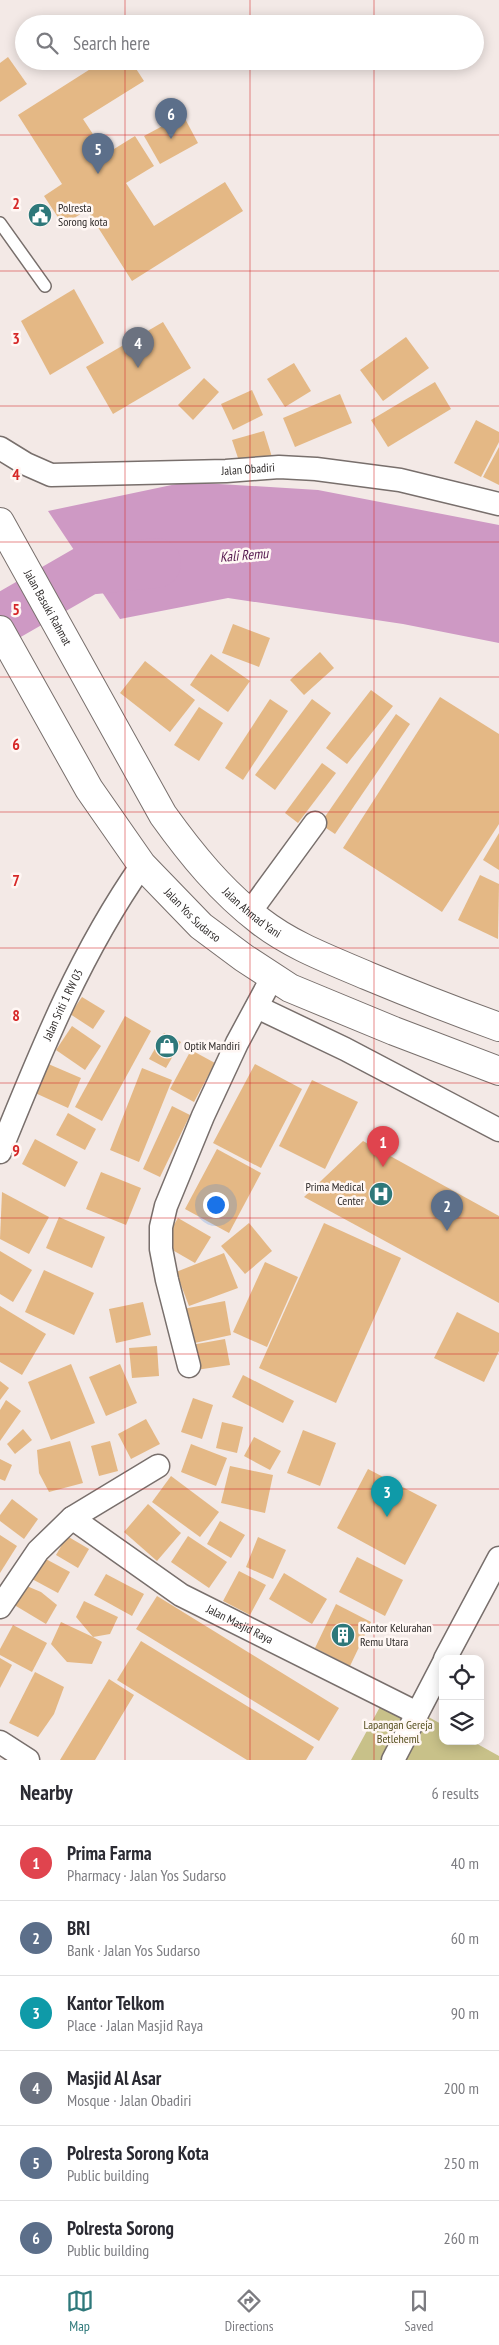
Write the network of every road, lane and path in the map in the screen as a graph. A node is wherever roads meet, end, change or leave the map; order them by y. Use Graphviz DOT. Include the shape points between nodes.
graph roads {
  1 [pos="0,224"];
  2 [pos="45,286"];
  3 [pos="0,448"];
  4 [pos="499,504"];
  5 [pos="2,526"];
  6 [pos="0,630"];
  7 [pos="94,692"];
  8 [pos="315,823"];
  9 [pos="142,865"];
  10 [pos="250,912"];
  11 [pos="312,952"];
  12 [pos="282,982"];
  13 [pos="257,1007"];
  14 [pos="499,1027"];
  15 [pos="499,1071"];
  16 [pos="499,1130"];
  17 [pos="0,1152"];
  18 [pos="189,1366"];
  19 [pos="158,1466"];
  20 [pos="72,1518"];
  21 [pos="499,1558"];
  22 [pos="0,1607"];
  23 [pos="447,1655"];
  24 [pos="439,1672"];
  25 [pos="417,1713"];
  26 [pos="0,1742"];
  27 [pos="28,1760"];
  28 [pos="393,1760"];
  1 -- 2 [label="lane"];
  3 -- 4 [label="street, Jalan Obadiri" via="51,475 279,467 316,469 400,480"];
  5 -- 7 [label="highway, Jalan Basuki Rahmat"];
  6 -- 9 [label="highway, Jalan Yos Sudarso" via="89,789"];
  7 -- 10 [label="highway, Jalan Ahmad Yani" via="163,815 191,853"];
  8 -- 10 [label="street"];
  9 -- 12 [label="highway, Jalan Yos Sudarso" via="201,926"];
  9 -- 17 [label="street, Jalan Sriti 1 RW 03" via="90,946 58,1011"];
  10 -- 11 [label="highway, Jalan Ahmad Yani" via="260,922"];
  11 -- 12 [label="highway"];
  11 -- 14 [label="highway, Jalan Ahmad Yani"];
  12 -- 13 [label="street"];
  12 -- 15 [label="highway, Jalan Yos Sudarso" via="402,1035"];
  13 -- 16 [label="street"];
  13 -- 18 [label="street" via="203,1116 160,1227 161,1249"];
  19 -- 20 [label="street"];
  20 -- 22 [label="street" via="38,1551"];
  20 -- 25 [label="street, Jalan Masjid Raya" via="181,1595"];
  21 -- 23 [label="street"];
  24 -- 25 [label="street"];
  25 -- 28 [label="street"];
  26 -- 27 [label="street"];
}
